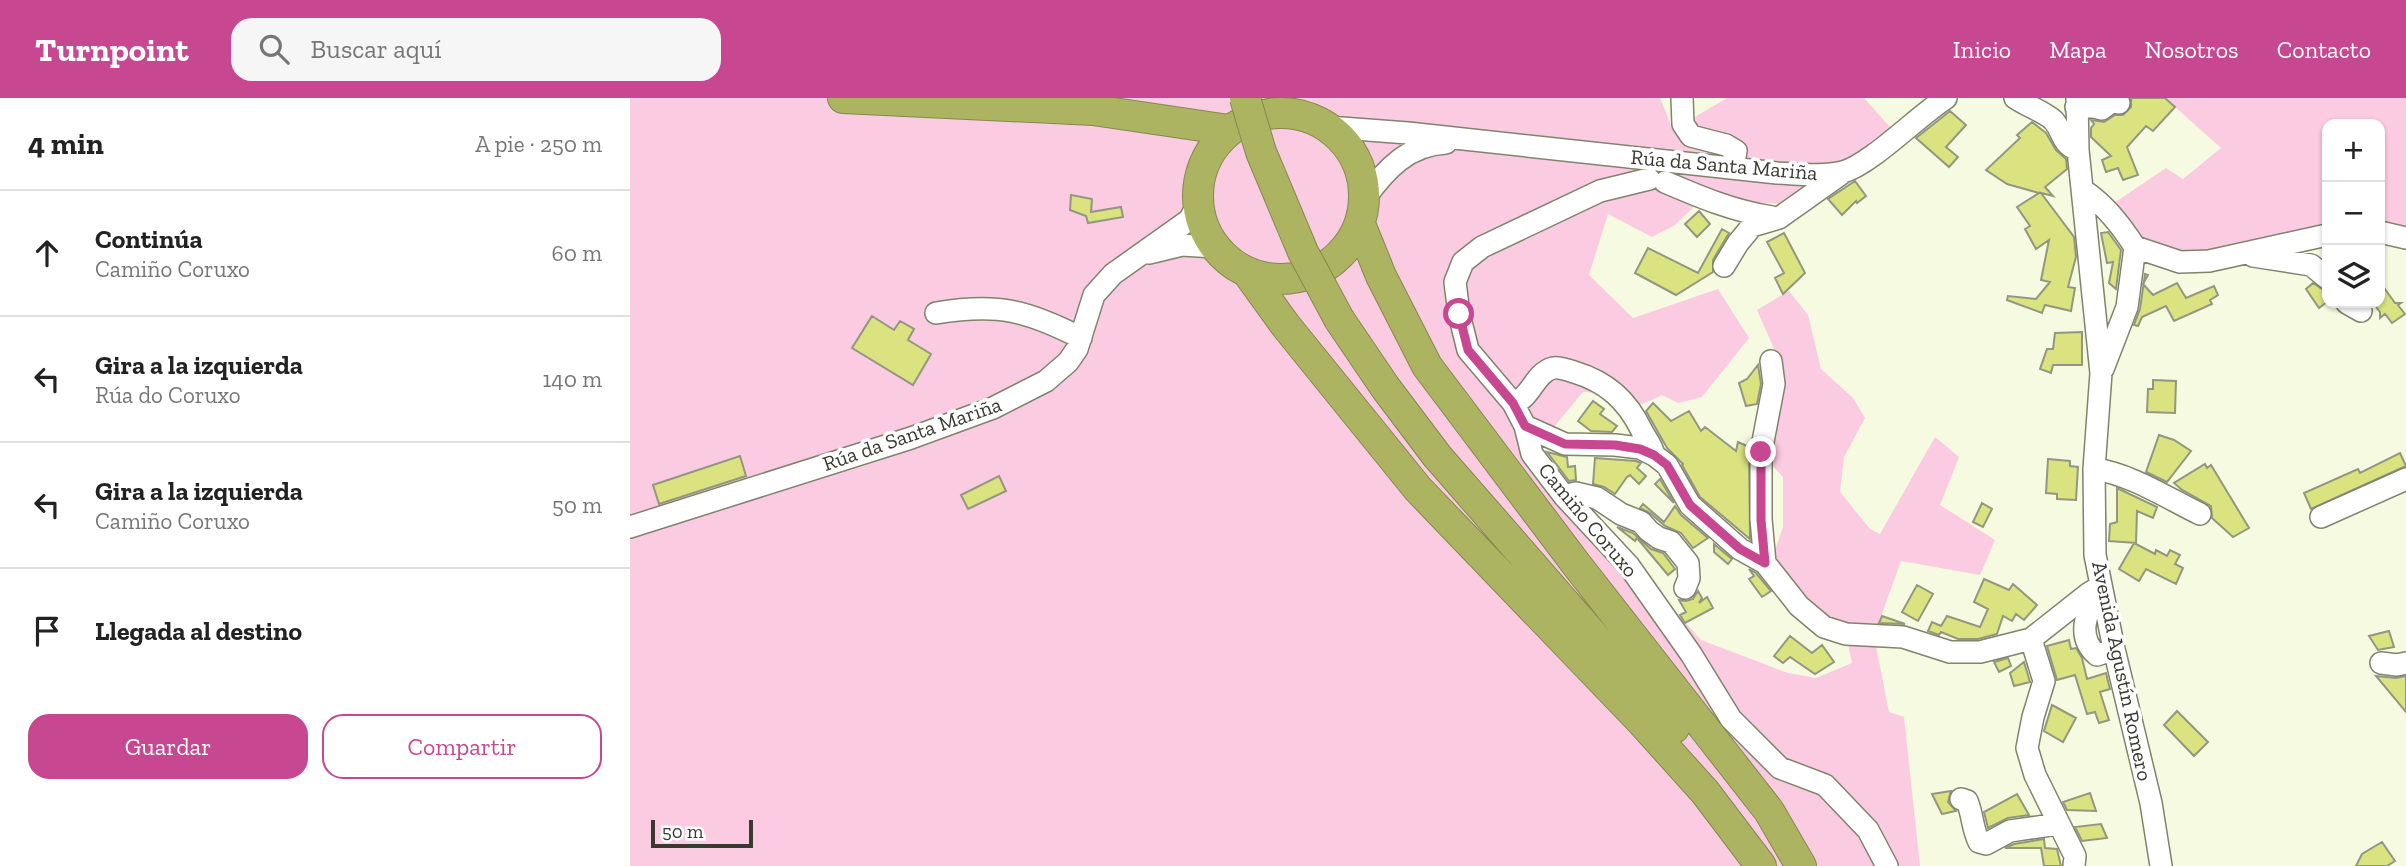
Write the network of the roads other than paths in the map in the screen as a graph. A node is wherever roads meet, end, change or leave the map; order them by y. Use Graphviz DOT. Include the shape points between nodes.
graph roads {
  1 [pos="843,98"];
  2 [pos="1245,98"];
  3 [pos="1682,98"];
  4 [pos="1947,98"];
  5 [pos="2015,98"];
  6 [pos="2076,102"];
  7 [pos="2119,103"];
  8 [pos="1093,110"];
  9 [pos="1328,127"];
  10 [pos="1229,130"];
  11 [pos="1478,142"];
  12 [pos="2078,150"];
  13 [pos="1640,158"];
  14 [pos="1205,162"];
  15 [pos="1678,162"];
  16 [pos="1733,168"];
  17 [pos="1846,171"];
  18 [pos="1657,181"];
  19 [pos="2083,190"];
  20 [pos="1199,203"];
  21 [pos="1362,211"];
  22 [pos="1779,218"];
  23 [pos="2385,233"];
  24 [pos="2322,236"];
  25 [pos="2406,237"];
  26 [pos="1215,247"];
  27 [pos="2134,247"];
  28 [pos="2245,253"];
  29 [pos="1131,261"];
  30 [pos="1724,267"];
  31 [pos="1247,272"];
  32 [pos="2322,274"];
  33 [pos="936,313"];
  34 [pos="1081,338"];
  35 [pos="1771,361"];
  36 [pos="2101,373"];
  37 [pos="1513,403"];
  38 [pos="1525,426"];
  39 [pos="1654,455"];
  40 [pos="2094,469"];
  41 [pos="2406,479"];
  42 [pos="1564,496"];
  43 [pos="2200,514"];
  44 [pos="2321,517"];
  45 [pos="630,527"];
  46 [pos="1765,563"];
  47 [pos="2101,586"];
  48 [pos="1685,588"];
  49 [pos="2031,639"];
  50 [pos="2381,663"];
  51 [pos="2406,663"];
  52 [pos="1961,799"];
  53 [pos="2058,824"];
  54 [pos="1761,866"];
  55 [pos="1787,866"];
  56 [pos="1801,866"];
  57 [pos="1887,866"];
  58 [pos="2074,866"];
  59 [pos="2161,866"];
  1 -- 8 [label="highway"];
  2 -- 55 [label="highway, bridge" via="1261,152 1303,252 1339,319 1385,387 1437,456 1729,792"];
  3 -- 16 [label="street" via="1683,124 1691,136 1735,151"];
  4 -- 17 [label="street, Rúa da Santa Mariña"];
  5 -- 12 [label="street" via="2048,116 2064,141"];
  6 -- 7 [label="street" via="2102,109 2115,99"];
  6 -- 12 [label="street, Avenida Agustín Romero"];
  8 -- 10 [label="highway"];
  8 -- 14 [label="highway" via="1173,136"];
  9 -- 10 [label="highway" via="1306,116 1281,113 1266,114"];
  9 -- 11 [label="street, Rúa da Santa Mariña"];
  9 -- 21 [label="highway" via="1357,161 1364,182"];
  10 -- 14 [label="highway"];
  11 -- 13 [label="street, Rúa da Santa Mariña"];
  11 -- 21 [label="street, Rúa da Santa Mariña" via="1436,144 1399,158 1379,178"];
  12 -- 19 [label="street, Avenida Agustín Romero"];
  13 -- 15 [label="street, Rúa da Santa Mariña"];
  13 -- 18 [label="street" via="1643,171"];
  14 -- 20 [label="highway"];
  15 -- 16 [label="street, Rúa da Santa Mariña"];
  15 -- 18 [label="street" via="1676,171"];
  16 -- 17 [label="street, Rúa da Santa Mariña" via="1822,175"];
  17 -- 22 [label="street"];
  18 -- 22 [label="street" via="1744,213"];
  18 -- 37 [label="street, Camiño Coruxo" via="1600,191 1482,247 1463,262 1455,282 1468,350"];
  19 -- 27 [label="street" via="2111,214"];
  19 -- 36 [label="street, Avenida Agustín Romero"];
  20 -- 26 [label="highway" via="1204,227"];
  20 -- 29 [label="street, Rúa da Santa Mariña" via="1189,220"];
  21 -- 31 [label="highway" via="1347,248 1323,268 1284,279"];
  21 -- 56 [label="highway" via="1381,276 1427,366 1769,811"];
  22 -- 30 [label="street" via="1752,226"];
  23 -- 25 [label="street"];
  24 -- 28 [label="street"];
  26 -- 29 [label="street, Rúa da Santa Mariña" via="1182,245"];
  26 -- 31 [label="highway"];
  27 -- 28 [label="street" via="2180,262"];
  27 -- 36 [label="street" via="2127,307"];
  28 -- 32 [label="street" via="2311,264"];
  29 -- 34 [label="street, Rúa da Santa Mariña" via="1094,295"];
  31 -- 54 [label="highway" via="1418,489 1705,792"];
  33 -- 34 [label="street" via="987,307 1018,312"];
  34 -- 45 [label="street, Rúa da Santa Mariña" via="1068,362 1046,382 992,408"];
  35 -- 46 [label="street" via="1774,384 1761,452"];
  36 -- 40 [label="street, Avenida Agustín Romero"];
  37 -- 38 [label="street, Camiño Coruxo"];
  37 -- 39 [label="street" via="1520,402 1543,373 1553,368 1589,377 1629,406"];
  38 -- 39 [label="street" via="1565,444 1615,445"];
  38 -- 42 [label="street, Camiño Coruxo" via="1532,454"];
  39 -- 46 [label="street" via="1667,465 1690,505 1740,549"];
  40 -- 43 [label="street" via="2130,480"];
  40 -- 47 [label="street, Avenida Agustín Romero" via="2095,555"];
  41 -- 44 [label="street"];
  42 -- 48 [label="street" via="1576,493 1597,498 1671,542 1688,563"];
  42 -- 57 [label="street, Camiño Coruxo" via="1629,566 1731,719 1780,768 1825,785 1868,830"];
  46 -- 49 [label="street" via="1799,606 1824,627 1846,634 1903,637 1950,652 1980,652"];
  47 -- 49 [label="street"];
  47 -- 59 [label="street, Avenida Agustín Romero"];
  49 -- 53 [label="street" via="2044,681 2027,748"];
  50 -- 51 [label="street"];
  52 -- 53 [label="street" via="1970,807 1979,842 1986,844 2010,831"];
  53 -- 58 [label="street" via="2069,840"];
}
